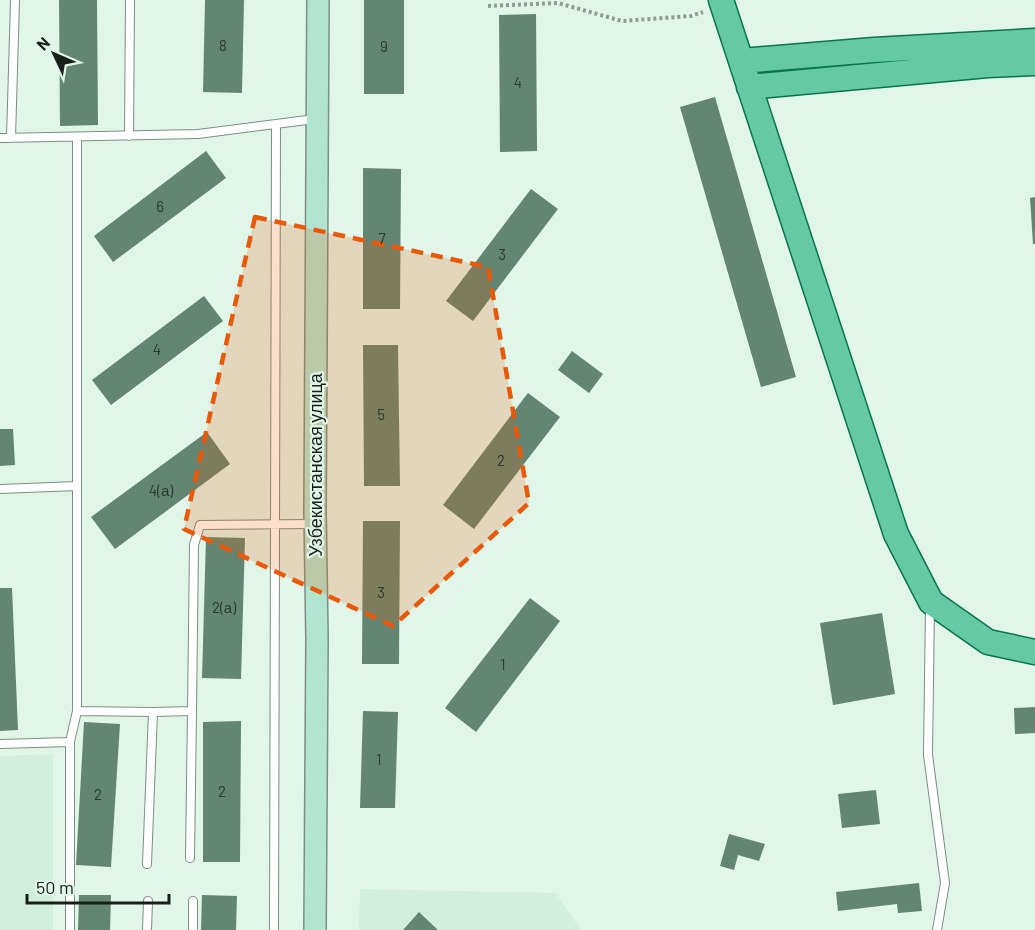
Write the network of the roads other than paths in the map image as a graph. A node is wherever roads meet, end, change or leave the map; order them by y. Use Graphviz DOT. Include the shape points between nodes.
graph roads {
  1 [pos="130,0"];
  2 [pos="318,0"];
  3 [pos="721,0"];
  4 [pos="15,1"];
  5 [pos="1035,41"];
  6 [pos="741,61"];
  7 [pos="1035,63"];
  8 [pos="750,87"];
  9 [pos="316,119"];
  10 [pos="276,124"];
  11 [pos="129,136"];
  12 [pos="76,137"];
  13 [pos="0,138"];
  14 [pos="11,138"];
  15 [pos="77,486"];
  16 [pos="0,489"];
  17 [pos="315,524"];
  18 [pos="275,525"];
  19 [pos="931,602"];
  20 [pos="1035,652"];
  21 [pos="77,711"];
  22 [pos="192,711"];
  23 [pos="153,712"];
  24 [pos="70,742"];
  25 [pos="0,744"];
  26 [pos="190,858"];
  27 [pos="147,864"];
  28 [pos="148,901"];
  29 [pos="193,902"];
  30 [pos="70,930"];
  31 [pos="147,930"];
  32 [pos="193,930"];
  33 [pos="274,930"];
  34 [pos="315,930"];
  35 [pos="937,930"];
  1 -- 11 [label="lane"];
  2 -- 9 [label="main road, Узбекистанская улица"];
  3 -- 6 [label="main road"];
  4 -- 14 [label="lane"];
  5 -- 6 [label="main road"];
  6 -- 8 [label="main road"];
  7 -- 8 [label="main road"];
  8 -- 19 [label="main road" via="896,534"];
  9 -- 10 [label="lane"];
  9 -- 17 [label="main road, Узбекистанская улица"];
  10 -- 11 [label="lane" via="198,134"];
  10 -- 18 [label="lane"];
  11 -- 12 [label="lane"];
  12 -- 14 [label="lane"];
  12 -- 15 [label="lane"];
  13 -- 14 [label="lane"];
  15 -- 16 [label="lane"];
  15 -- 21 [label="lane"];
  17 -- 18 [label="lane"];
  17 -- 34 [label="main road, Узбекистанская улица"];
  18 -- 22 [label="lane" via="200,525 194,545"];
  18 -- 33 [label="lane"];
  19 -- 20 [label="main road" via="988,642"];
  19 -- 35 [label="lane" via="928,755 945,883"];
  21 -- 23 [label="lane"];
  21 -- 24 [label="lane"];
  22 -- 23 [label="lane"];
  22 -- 26 [label="lane"];
  23 -- 27 [label="lane"];
  24 -- 25 [label="lane"];
  24 -- 30 [label="lane"];
  28 -- 31 [label="lane"];
  29 -- 32 [label="lane"];
}
